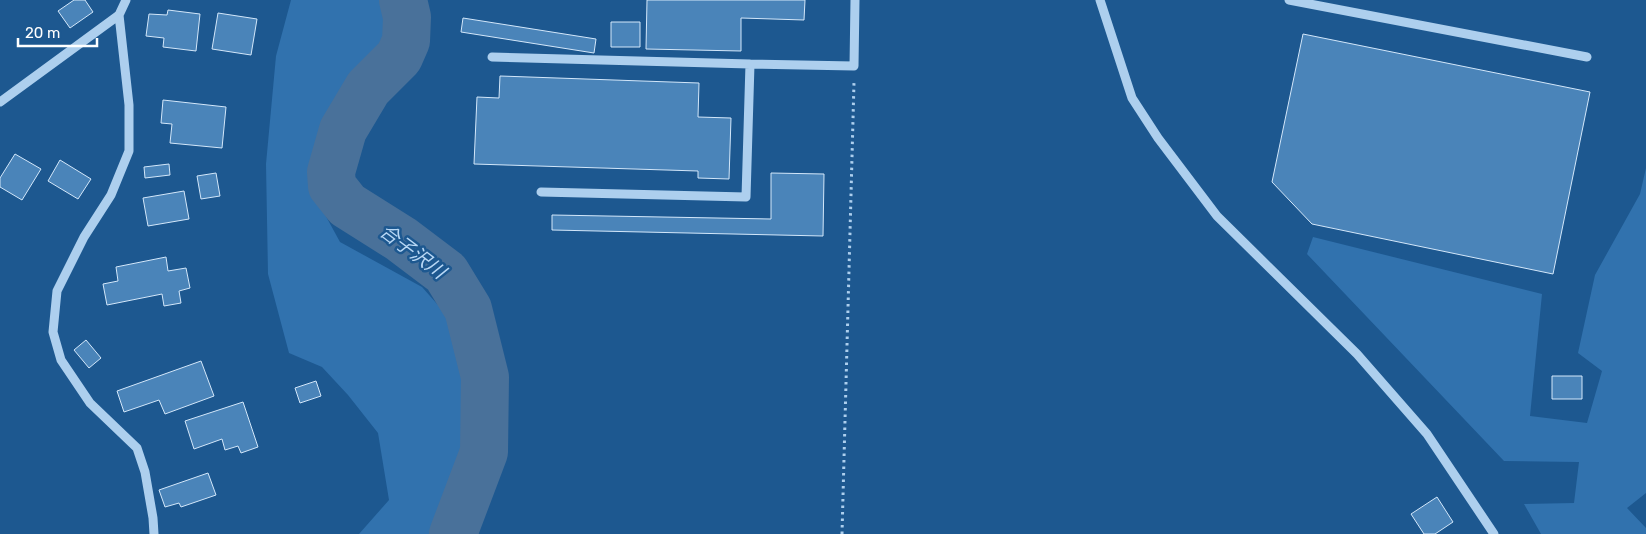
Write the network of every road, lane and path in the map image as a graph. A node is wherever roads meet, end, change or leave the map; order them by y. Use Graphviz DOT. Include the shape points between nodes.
graph roads {
  1 [pos="126,0"];
  2 [pos="855,0"];
  3 [pos="1100,0"];
  4 [pos="1289,0"];
  5 [pos="119,16"];
  6 [pos="492,57"];
  7 [pos="1587,57"];
  8 [pos="750,64"];
  9 [pos="854,66"];
  10 [pos="0,102"];
  11 [pos="541,192"];
  12 [pos="154,534"];
  13 [pos="842,534"];
  14 [pos="1494,534"];
  1 -- 5 [label="street"];
  2 -- 9 [label="street"];
  3 -- 14 [label="street" via="1132,98 1158,138 1217,216 1357,354 1427,434"];
  4 -- 7 [label="street"];
  5 -- 10 [label="street"];
  5 -- 12 [label="street" via="129,105 129,151 111,195 84,237 58,291 53,332 62,360 90,403 137,448 145,472"];
  6 -- 8 [label="street"];
  8 -- 9 [label="street"];
  8 -- 11 [label="street" via="746,197"];
  9 -- 13 [label="path"];
}
